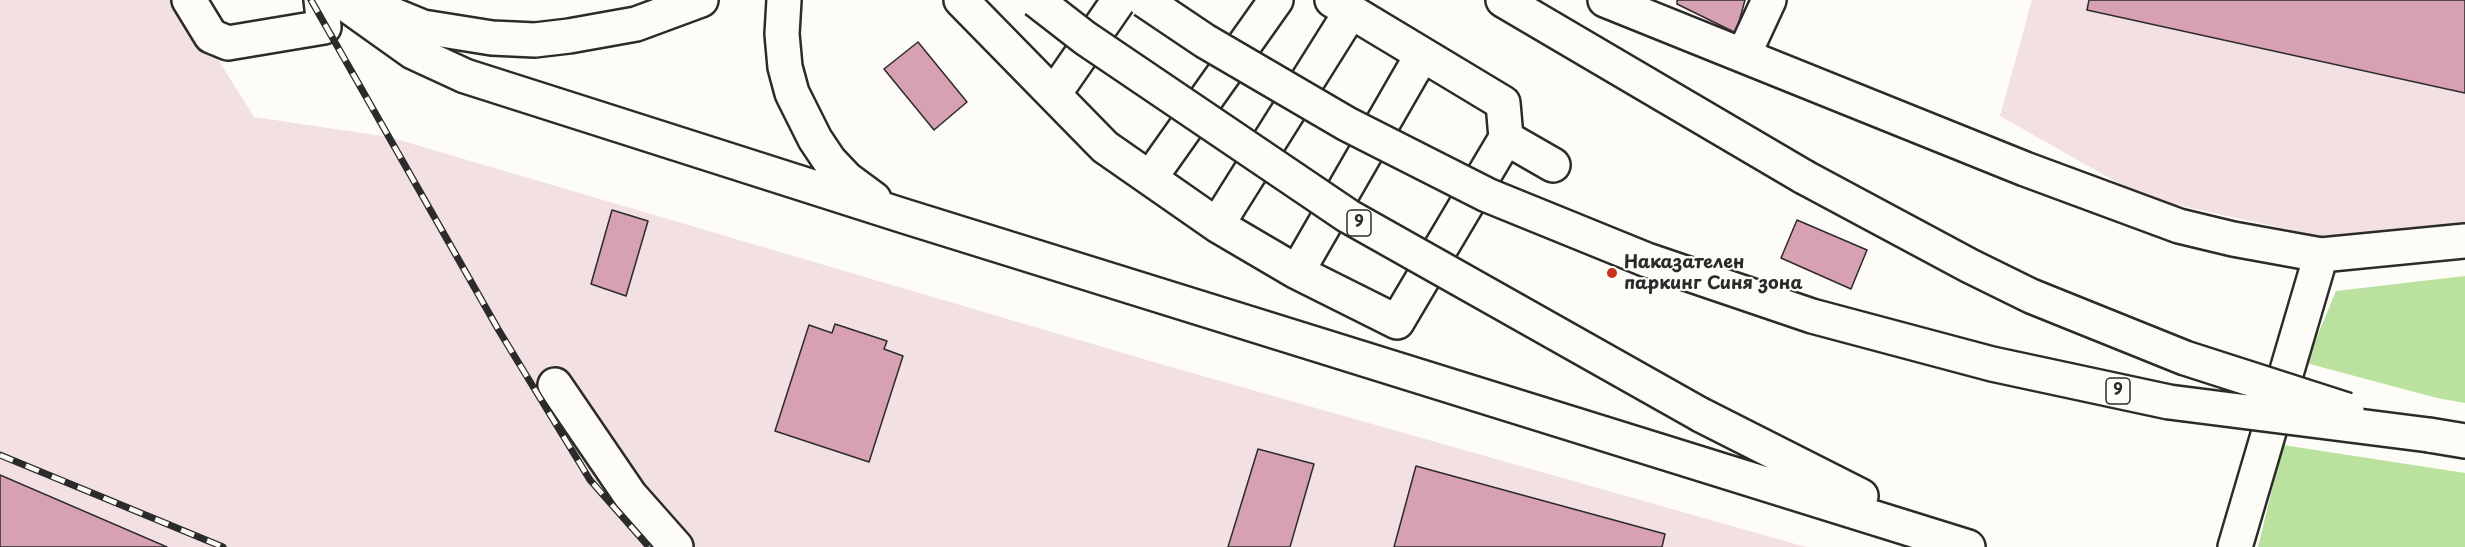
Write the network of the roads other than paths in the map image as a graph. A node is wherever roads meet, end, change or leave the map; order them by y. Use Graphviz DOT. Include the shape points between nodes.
graph roads {
  1 [pos="189,0"];
  2 [pos="321,0"];
  3 [pos="340,0"];
  4 [pos="357,0"];
  5 [pos="701,0"];
  6 [pos="784,0"];
  7 [pos="960,0"];
  8 [pos="1036,0"];
  9 [pos="1119,0"];
  10 [pos="1144,0"];
  11 [pos="1276,0"];
  12 [pos="1503,0"];
  13 [pos="1605,0"];
  14 [pos="1769,0"];
  15 [pos="1341,6"];
  16 [pos="1744,54"];
  17 [pos="1422,55"];
  18 [pos="1054,94"];
  19 [pos="1506,138"];
  20 [pos="1553,165"];
  21 [pos="1150,178"];
  22 [pos="904,216"];
  23 [pos="1217,225"];
  24 [pos="2465,241"];
  25 [pos="2321,255"];
  26 [pos="1297,272"];
  27 [pos="555,385"];
  28 [pos="2429,435"];
  29 [pos="2465,441"];
  30 [pos="1957,543"];
  31 [pos="676,547"];
  32 [pos="2235,547"];
  1 -- 2 [label="main road" via="211,36 228,43 324,27"];
  3 -- 22 [label="main road" via="413,52 465,76"];
  4 -- 5 [label="main road" via="423,27 535,40 636,24"];
  6 -- 22 [label="main road" via="782,34 786,67 792,93 815,139 847,179"];
  7 -- 18 [label="main road"];
  8 -- 30 [label="main road, 9, bridge" via="1085,38 1348,216 1701,415"];
  9 -- 18 [label="main road"];
  10 -- 28 [label="main road, 9, bridge" via="1205,41 1347,124 1487,195 1647,260 1812,316 1992,364 2169,402"];
  11 -- 21 [label="main road"];
  12 -- 28 [label="main road, bridge" via="1804,177 2031,296 2185,358"];
  13 -- 16 [label="main road"];
  14 -- 16 [label="main road"];
  15 -- 17 [label="main road"];
  15 -- 23 [label="main road"];
  16 -- 25 [label="main road" via="2025,169 2179,226"];
  17 -- 19 [label="main road" via="1503,103"];
  17 -- 26 [label="main road"];
  18 -- 21 [label="main road" via="1105,147"];
  19 -- 20 [label="main road"];
  19 -- 26 [label="main road" via="1397,322"];
  21 -- 23 [label="main road"];
  22 -- 30 [label="main road"];
  23 -- 26 [label="main road"];
  24 -- 25 [label="main road"];
  25 -- 32 [label="main road"];
  27 -- 31 [label="main road" via="630,495"];
  28 -- 29 [label="main road, 9"];
}
